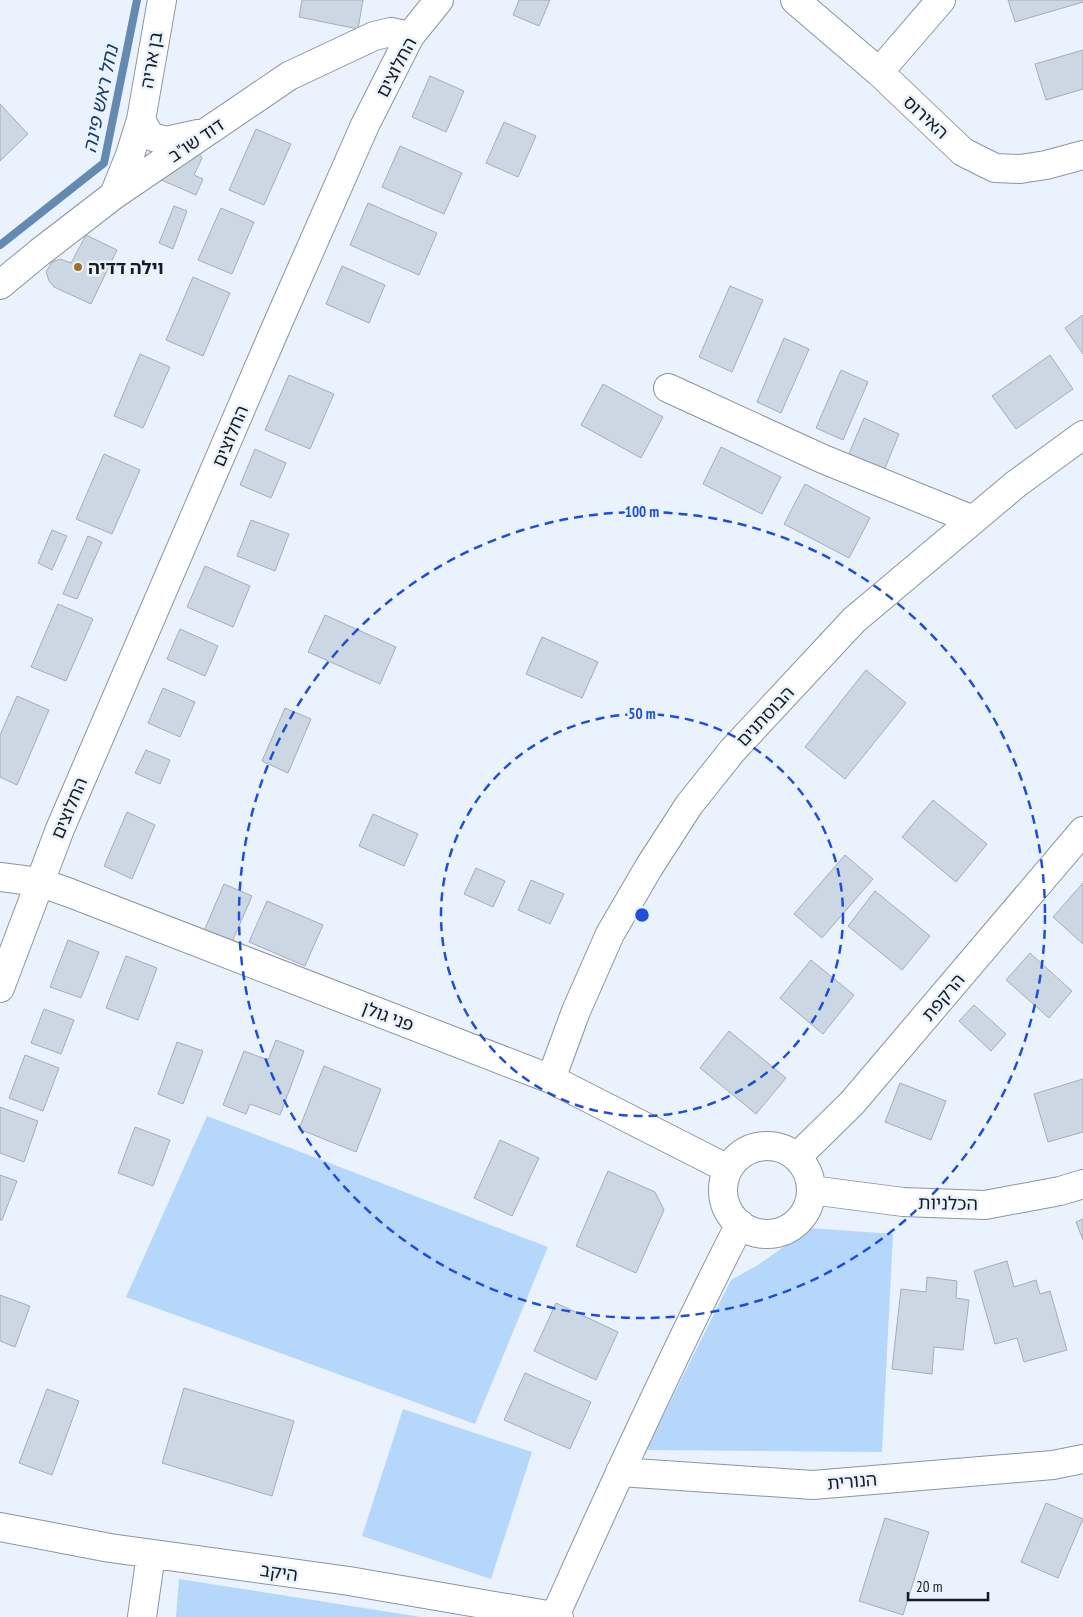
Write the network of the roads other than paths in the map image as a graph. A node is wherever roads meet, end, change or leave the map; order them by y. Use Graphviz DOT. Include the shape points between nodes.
graph roads {
  1 [pos="162,0"];
  2 [pos="439,0"];
  3 [pos="795,0"];
  4 [pos="940,0"];
  5 [pos="410,36"];
  6 [pos="878,72"];
  7 [pos="141,120"];
  8 [pos="209,132"];
  9 [pos="1083,156"];
  10 [pos="114,195"];
  11 [pos="0,285"];
  12 [pos="668,388"];
  13 [pos="1083,436"];
  14 [pos="973,520"];
  15 [pos="1083,831"];
  16 [pos="0,877"];
  17 [pos="39,882"];
  18 [pos="0,988"];
  19 [pos="551,1079"];
  20 [pos="797,1157"];
  21 [pos="728,1169"];
  22 [pos="1083,1184"];
  23 [pos="811,1190"];
  24 [pos="740,1224"];
  25 [pos="1083,1459"];
  26 [pos="620,1472"];
  27 [pos="0,1526"];
  28 [pos="151,1554"];
  29 [pos="555,1616"];
  30 [pos="142,1617"];
  31 [pos="559,1617"];
  1 -- 7 [label="street, בן אריה"];
  2 -- 5 [label="street, החלוצים"];
  3 -- 6 [label="street, האירוס"];
  4 -- 6 [label="street"];
  5 -- 8 [label="street, דוד שו\"ב" via="391,32 374,36 289,76"];
  5 -- 17 [label="street, החלוצים" via="365,125 289,298"];
  6 -- 9 [label="street, האירוס" via="964,152 995,168 1020,169"];
  7 -- 8 [label="street" via="150,136 166,141"];
  7 -- 10 [label="street, בן אריה"];
  8 -- 10 [label="street, דוד שו\"ב"];
  10 -- 11 [label="street, דוד שו\"ב"];
  12 -- 14 [label="street" via="823,458"];
  13 -- 14 [label="street, הבוסתנים" via="1016,484"];
  14 -- 19 [label="street, הבוסתנים" via="854,620 732,751 689,805 610,934"];
  15 -- 20 [label="street, הרקפת" via="852,1103"];
  16 -- 17 [label="street, פני גולן"];
  17 -- 18 [label="street, החלוצים"];
  17 -- 19 [label="street, פני גולן"];
  19 -- 21 [label="street, פני גולן"];
  20 -- 21 [label="street" via="773,1146 760,1146 747,1150"];
  20 -- 23 [label="street" via="810,1178"];
  21 -- 24 [label="street" via="724,1199 732,1217"];
  22 -- 23 [label="street, הכלניות" via="1060,1192 985,1204 903,1202"];
  23 -- 24 [label="street" via="809,1204 802,1216 786,1229 765,1234"];
  24 -- 26 [label="street"];
  25 -- 26 [label="street, הנורית" via="1053,1465 813,1484"];
  26 -- 29 [label="street"];
  27 -- 28 [label="street, היקב"];
  28 -- 29 [label="street, היקב" via="348,1581"];
  28 -- 30 [label="street"];
  29 -- 31 [label="street, היקב"];
}
